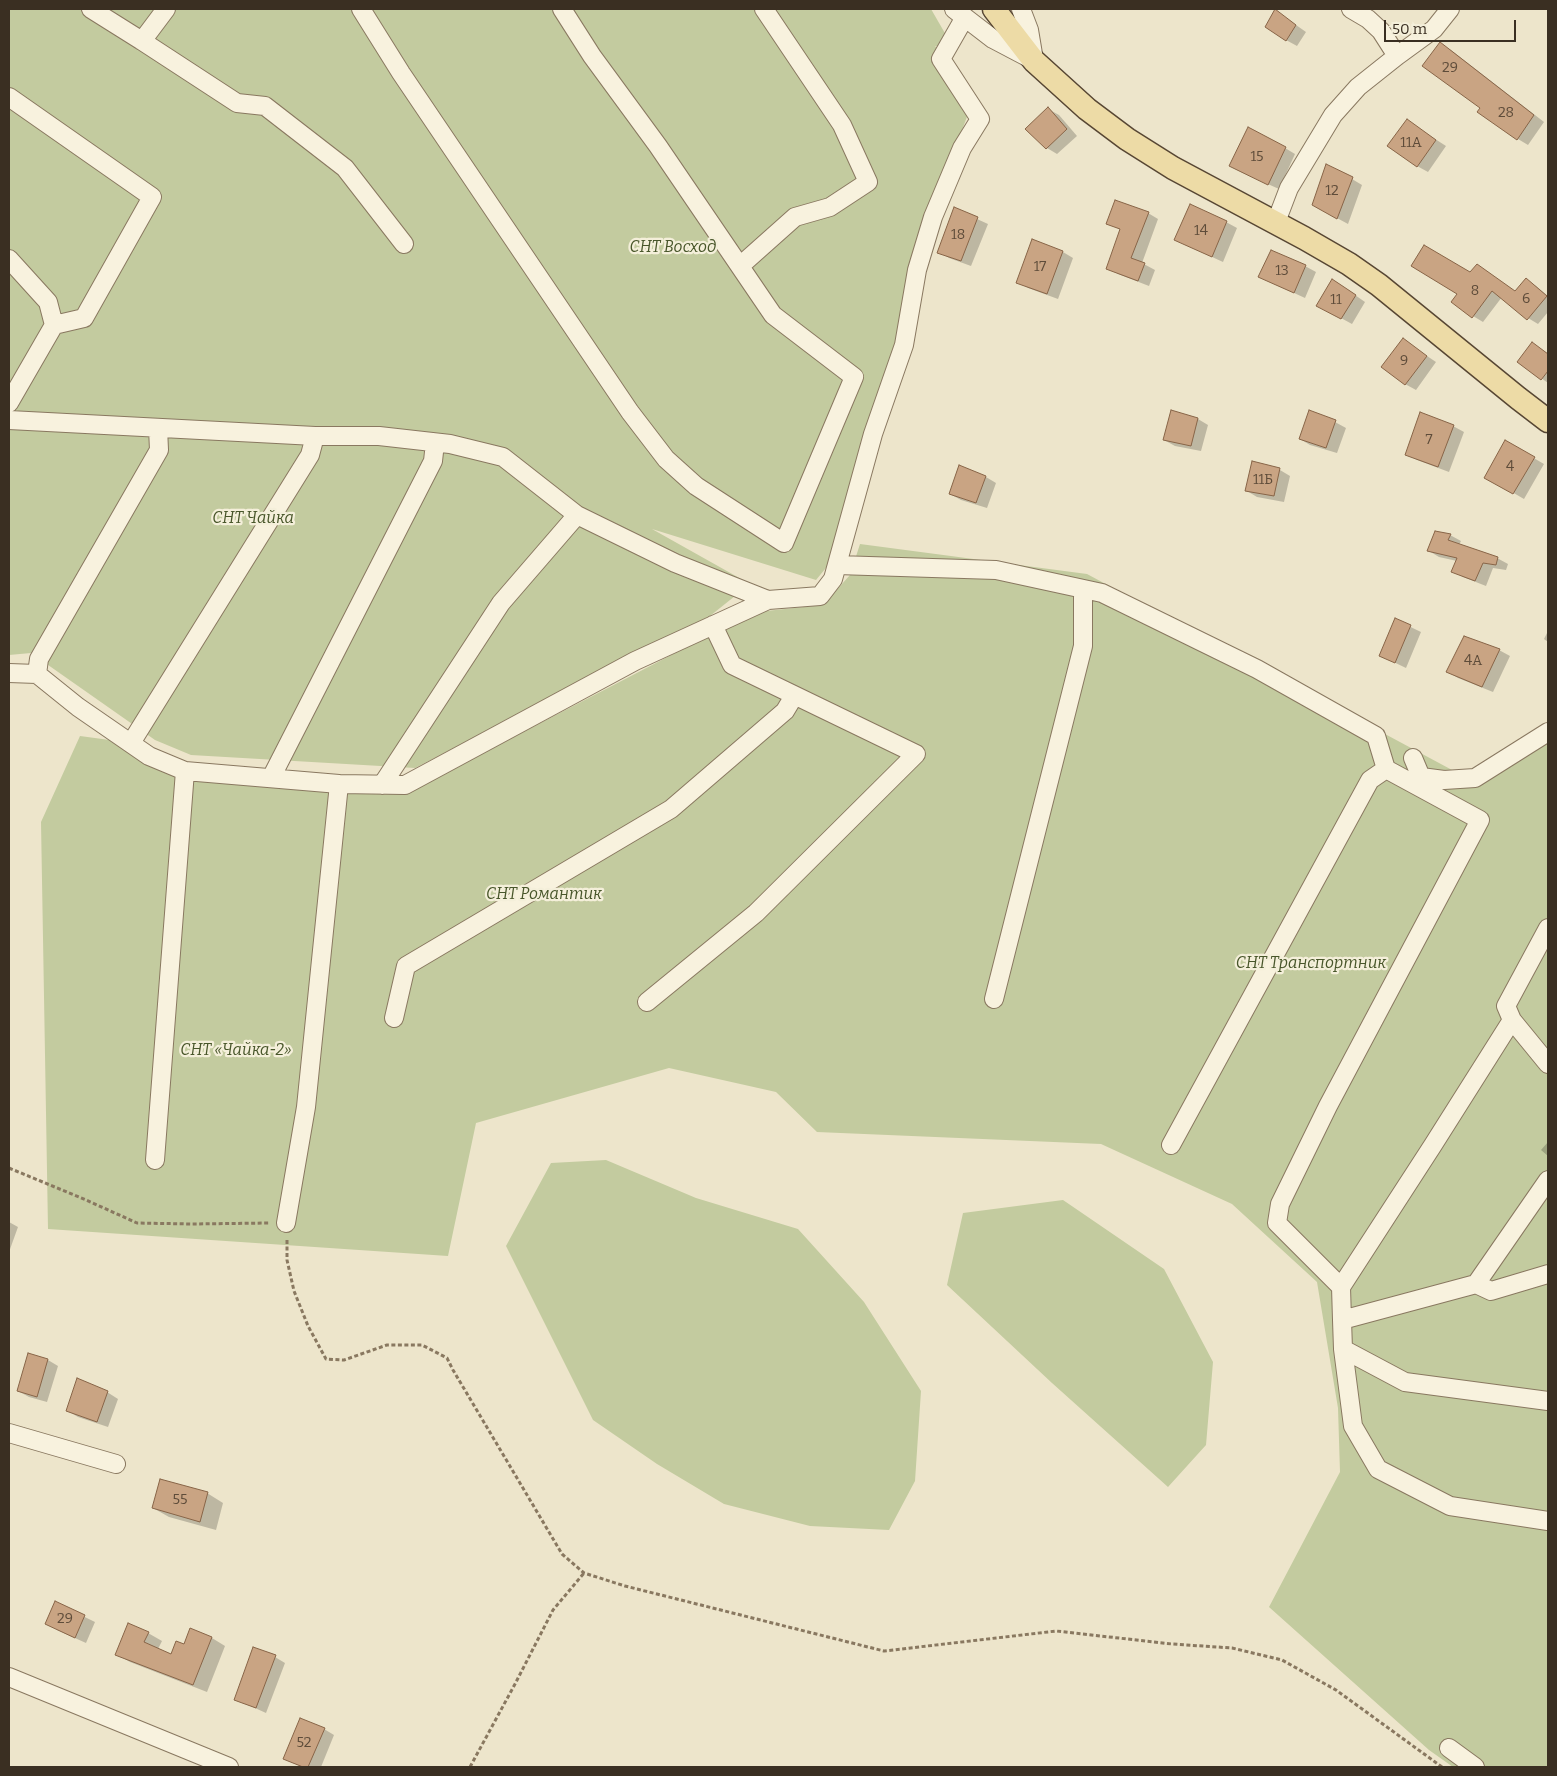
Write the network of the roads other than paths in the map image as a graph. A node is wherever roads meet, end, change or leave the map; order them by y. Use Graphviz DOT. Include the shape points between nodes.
graph roads {
  1 [pos="91,9"];
  2 [pos="166,9"];
  3 [pos="361,9"];
  4 [pos="562,9"];
  5 [pos="764,9"];
  6 [pos="994,9"];
  7 [pos="1021,9"];
  8 [pos="1351,9"];
  9 [pos="1450,9"];
  10 [pos="959,13"];
  11 [pos="142,41"];
  12 [pos="1396,56"];
  13 [pos="1034,61"];
  14 [pos="9,97"];
  15 [pos="1276,222"];
  16 [pos="404,244"];
  17 [pos="9,259"];
  18 [pos="740,266"];
  19 [pos="54,325"];
  20 [pos="9,403"];
  21 [pos="9,420"];
  22 [pos="1548,421"];
  23 [pos="158,428"];
  24 [pos="315,436"];
  25 [pos="435,443"];
  26 [pos="577,515"];
  27 [pos="836,565"];
  28 [pos="1083,589"];
  29 [pos="768,600"];
  30 [pos="713,625"];
  31 [pos="9,673"];
  32 [pos="37,674"];
  33 [pos="794,696"];
  34 [pos="1548,732"];
  35 [pos="131,743"];
  36 [pos="1413,758"];
  37 [pos="1386,769"];
  38 [pos="185,771"];
  39 [pos="271,778"];
  40 [pos="339,784"];
  41 [pos="382,785"];
  42 [pos="1548,928"];
  43 [pos="994,1000"];
  44 [pos="647,1002"];
  45 [pos="394,1018"];
  46 [pos="1512,1020"];
  47 [pos="1548,1064"];
  48 [pos="1171,1146"];
  49 [pos="155,1160"];
  50 [pos="1548,1180"];
  51 [pos="286,1223"];
  52 [pos="1548,1274"];
  53 [pos="1476,1284"];
  54 [pos="1341,1286"];
  55 [pos="1342,1320"];
  56 [pos="1343,1349"];
  57 [pos="1548,1401"];
  58 [pos="9,1433"];
  59 [pos="116,1464"];
  60 [pos="1548,1522"];
  61 [pos="9,1677"];
  62 [pos="1449,1748"];
  63 [pos="230,1767"];
  64 [pos="1475,1767"];
  1 -- 11 [label="street"];
  2 -- 11 [label="street"];
  3 -- 18 [label="street" via="609,380 666,459 696,486 784,543 854,377 773,315"];
  4 -- 18 [label="street"];
  5 -- 18 [label="street" via="842,125 868,182 830,207 795,217"];
  6 -- 13 [label="main road"];
  7 -- 13 [label="street"];
  8 -- 12 [label="street" via="1381,31"];
  9 -- 12 [label="street" via="1434,29"];
  10 -- 13 [label="street" via="993,39"];
  10 -- 27 [label="street" via="941,59 980,119 962,148 933,217 917,270 904,345 873,434"];
  11 -- 16 [label="street" via="237,103 265,106 344,168"];
  12 -- 15 [label="street" via="1358,87 1333,115 1289,188"];
  13 -- 15 [label="main road" via="1087,109 1127,139"];
  14 -- 19 [label="street" via="152,197 84,318"];
  15 -- 22 [label="main road" via="1350,264 1379,285"];
  17 -- 19 [label="street" via="48,302"];
  19 -- 20 [label="street"];
  21 -- 23 [label="street"];
  23 -- 24 [label="street"];
  23 -- 32 [label="street" via="159,450 39,658"];
  24 -- 25 [label="street" via="379,436"];
  24 -- 35 [label="street" via="310,455"];
  25 -- 26 [label="street" via="503,457"];
  25 -- 39 [label="street" via="433,462"];
  26 -- 29 [label="street" via="675,562"];
  26 -- 41 [label="street" via="502,603"];
  27 -- 28 [label="street" via="996,570"];
  27 -- 29 [label="street" via="833,579 820,596"];
  28 -- 37 [label="street" via="1102,592 1256,669 1376,736"];
  28 -- 43 [label="street" via="1083,646"];
  29 -- 30 [label="street"];
  30 -- 33 [label="street" via="732,666"];
  30 -- 41 [label="street" via="635,661 405,785"];
  31 -- 32 [label="street"];
  32 -- 35 [label="street"];
  33 -- 44 [label="street" via="916,754 756,913"];
  33 -- 45 [label="street" via="785,711 671,809 406,966"];
  34 -- 36 [label="street" via="1475,778 1444,780 1421,777"];
  35 -- 38 [label="street" via="149,756"];
  37 -- 48 [label="street" via="1370,780"];
  37 -- 54 [label="street" via="1480,820 1328,1106 1280,1204 1277,1223"];
  38 -- 39 [label="street"];
  38 -- 49 [label="street"];
  39 -- 40 [label="street"];
  40 -- 41 [label="street"];
  40 -- 51 [label="street" via="306,1106"];
  42 -- 46 [label="street" via="1506,1006"];
  46 -- 47 [label="street"];
  46 -- 54 [label="street"];
  50 -- 53 [label="street"];
  52 -- 53 [label="street" via="1491,1291"];
  53 -- 55 [label="street"];
  54 -- 55 [label="street"];
  55 -- 56 [label="street"];
  56 -- 57 [label="street" via="1405,1382"];
  56 -- 60 [label="street" via="1354,1426 1378,1469 1450,1506"];
  58 -- 59 [label="street"];
  61 -- 63 [label="street"];
  62 -- 64 [label="street"];
}
